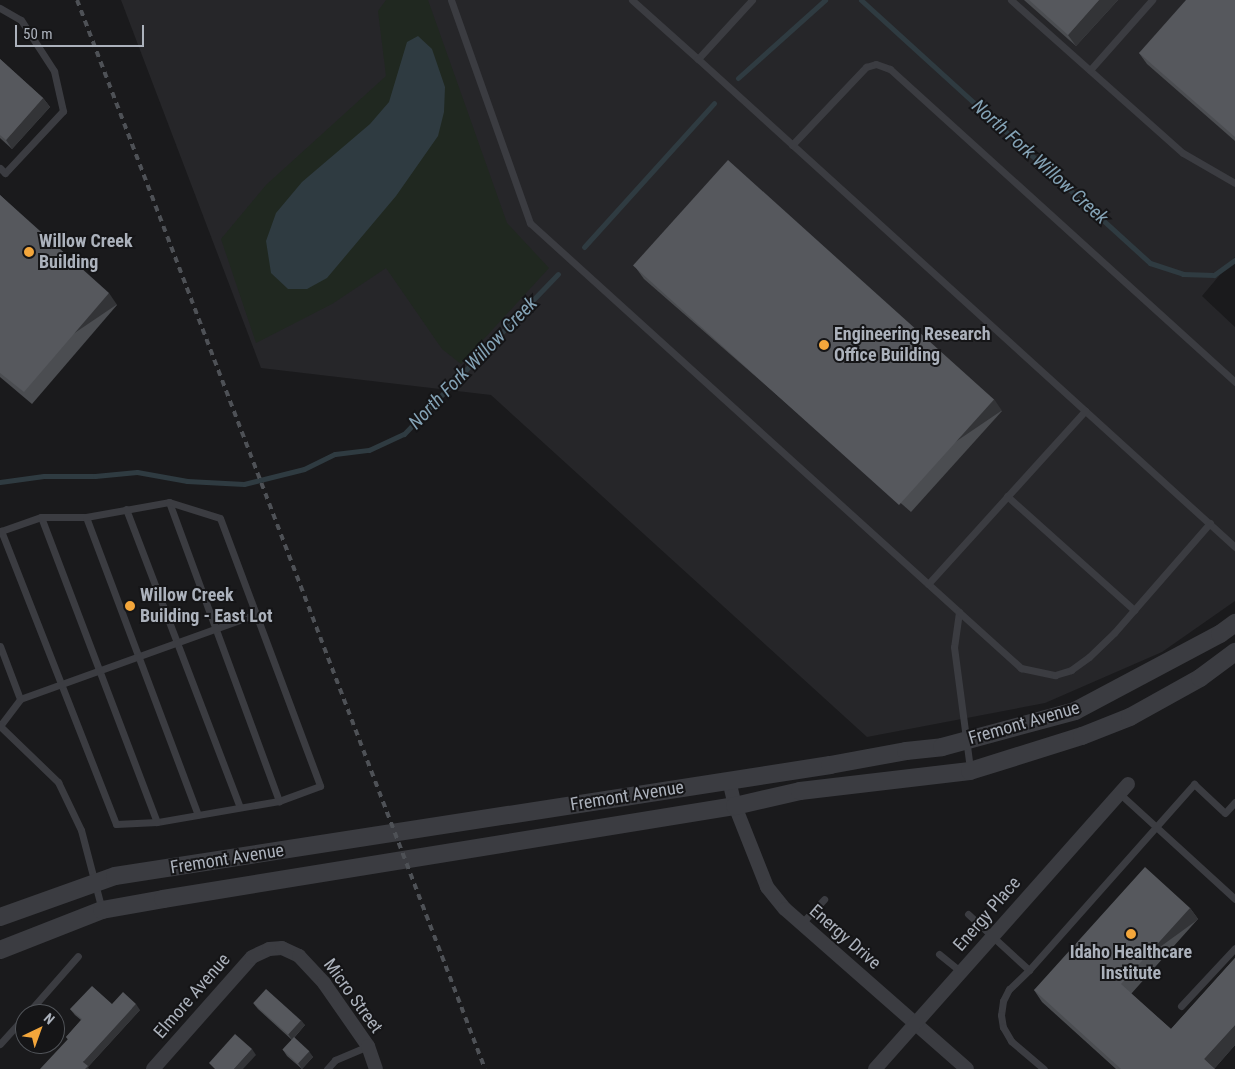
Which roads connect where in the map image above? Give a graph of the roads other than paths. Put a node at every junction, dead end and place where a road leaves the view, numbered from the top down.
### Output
1 (451, 0) edge
2 (632, 0) edge
3 (752, 0) edge
4 (1011, 0) edge
5 (1152, 0) edge
6 (0, 8) edge
7 (698, 59) junction
8 (1090, 70) junction
9 (792, 146) junction
10 (0, 168) edge
11 (1235, 183) edge
12 (1235, 382) edge
13 (1085, 411) junction
14 (1007, 496) junction
15 (168, 502) junction
16 (126, 509) junction
17 (86, 517) junction
18 (41, 518) junction
19 (1210, 523) junction
20 (0, 532) edge
21 (1235, 547) edge
22 (928, 584) junction
23 (1134, 610) junction
24 (959, 612) junction
25 (256, 614) junction
26 (1235, 623) edge
27 (215, 628) junction
28 (176, 642) junction
29 (0, 646) edge
30 (1235, 652) edge
31 (138, 656) junction
32 (99, 670) junction
33 (61, 684) junction
34 (20, 699) junction
35 (0, 726) edge
36 (966, 741) junction
37 (970, 771) junction
38 (730, 780) junction
39 (1124, 789) joint
40 (280, 801) junction
41 (1235, 802) edge
42 (735, 806) junction
43 (240, 807) junction
44 (198, 815) junction
45 (157, 822) junction
46 (1156, 827) junction
47 (94, 883) junction
48 (824, 899) dead end
49 (1235, 899) edge
50 (102, 910) junction
51 (968, 914) dead end
52 (0, 917) edge
53 (802, 924) junction
54 (992, 936) junction
55 (1235, 948) edge
56 (0, 950) edge
57 (262, 952) joint
58 (940, 954) dead end
59 (78, 956) dead end
60 (1029, 970) junction
61 (961, 972) junction
62 (36, 1004) edge
63 (1181, 1006) dead end
64 (915, 1024) junction
65 (15, 1027) edge
66 (0, 1044) edge
67 (368, 1046) junction
68 (154, 1069) edge
69 (327, 1069) edge
70 (376, 1069) edge
71 (875, 1069) edge
72 (967, 1069) edge
73 (1044, 1069) edge

1 - 22 lane
2 - 7 lane
3 - 7 lane
4 - 8 lane
5 - 8 lane
6 - 10 lane
7 - 9 lane
8 - 11 lane
9 - 12 lane
9 - 13 lane
13 - 14 lane
13 - 19 lane
14 - 22 lane
14 - 23 lane
15 - 16 lane
15 - 25 lane
15 - 27 lane
16 - 17 lane
16 - 28 lane
17 - 18 lane
17 - 31 lane
18 - 20 lane
18 - 32 lane
19 - 21 lane
19 - 23 lane
20 - 33 lane
22 - 24 lane
23 - 24 lane
24 - 36 lane
25 - 27 lane
25 - 40 lane
26 - 36 street, Fremont Avenue
27 - 28 lane
27 - 40 lane
28 - 31 lane
28 - 43 lane
29 - 34 lane
30 - 37 street, Fremont Avenue
31 - 32 lane
31 - 44 lane
32 - 33 lane
32 - 45 lane
33 - 34 lane
33 - 45 lane
34 - 35 lane
35 - 47 lane
36 - 37 lane
36 - 38 street, Fremont Avenue
37 - 42 street, Fremont Avenue
38 - 42 street, Energy Drive
38 - 47 street, Fremont Avenue
39 - 46 lane
39 - 54 street, Energy Place
40 - 43 lane
41 - 46 lane
42 - 50 street, Fremont Avenue
42 - 53 street, Energy Drive
43 - 44 lane
44 - 45 lane
46 - 49 lane
46 - 60 lane
47 - 50 lane
47 - 52 street, Fremont Avenue
48 - 53 lane
50 - 56 street, Fremont Avenue
51 - 54 lane
53 - 64 street, Energy Drive
54 - 60 lane
54 - 61 street, Energy Place
55 - 63 lane
57 - 67 street, Micro Street
57 - 68 street, Elmore Avenue
58 - 61 lane
59 - 62 lane
60 - 73 lane
61 - 64 street, Energy Place
64 - 71 street, Energy Place
64 - 72 street, Energy Drive
65 - 66 lane
67 - 69 lane
67 - 70 street, Micro Street

